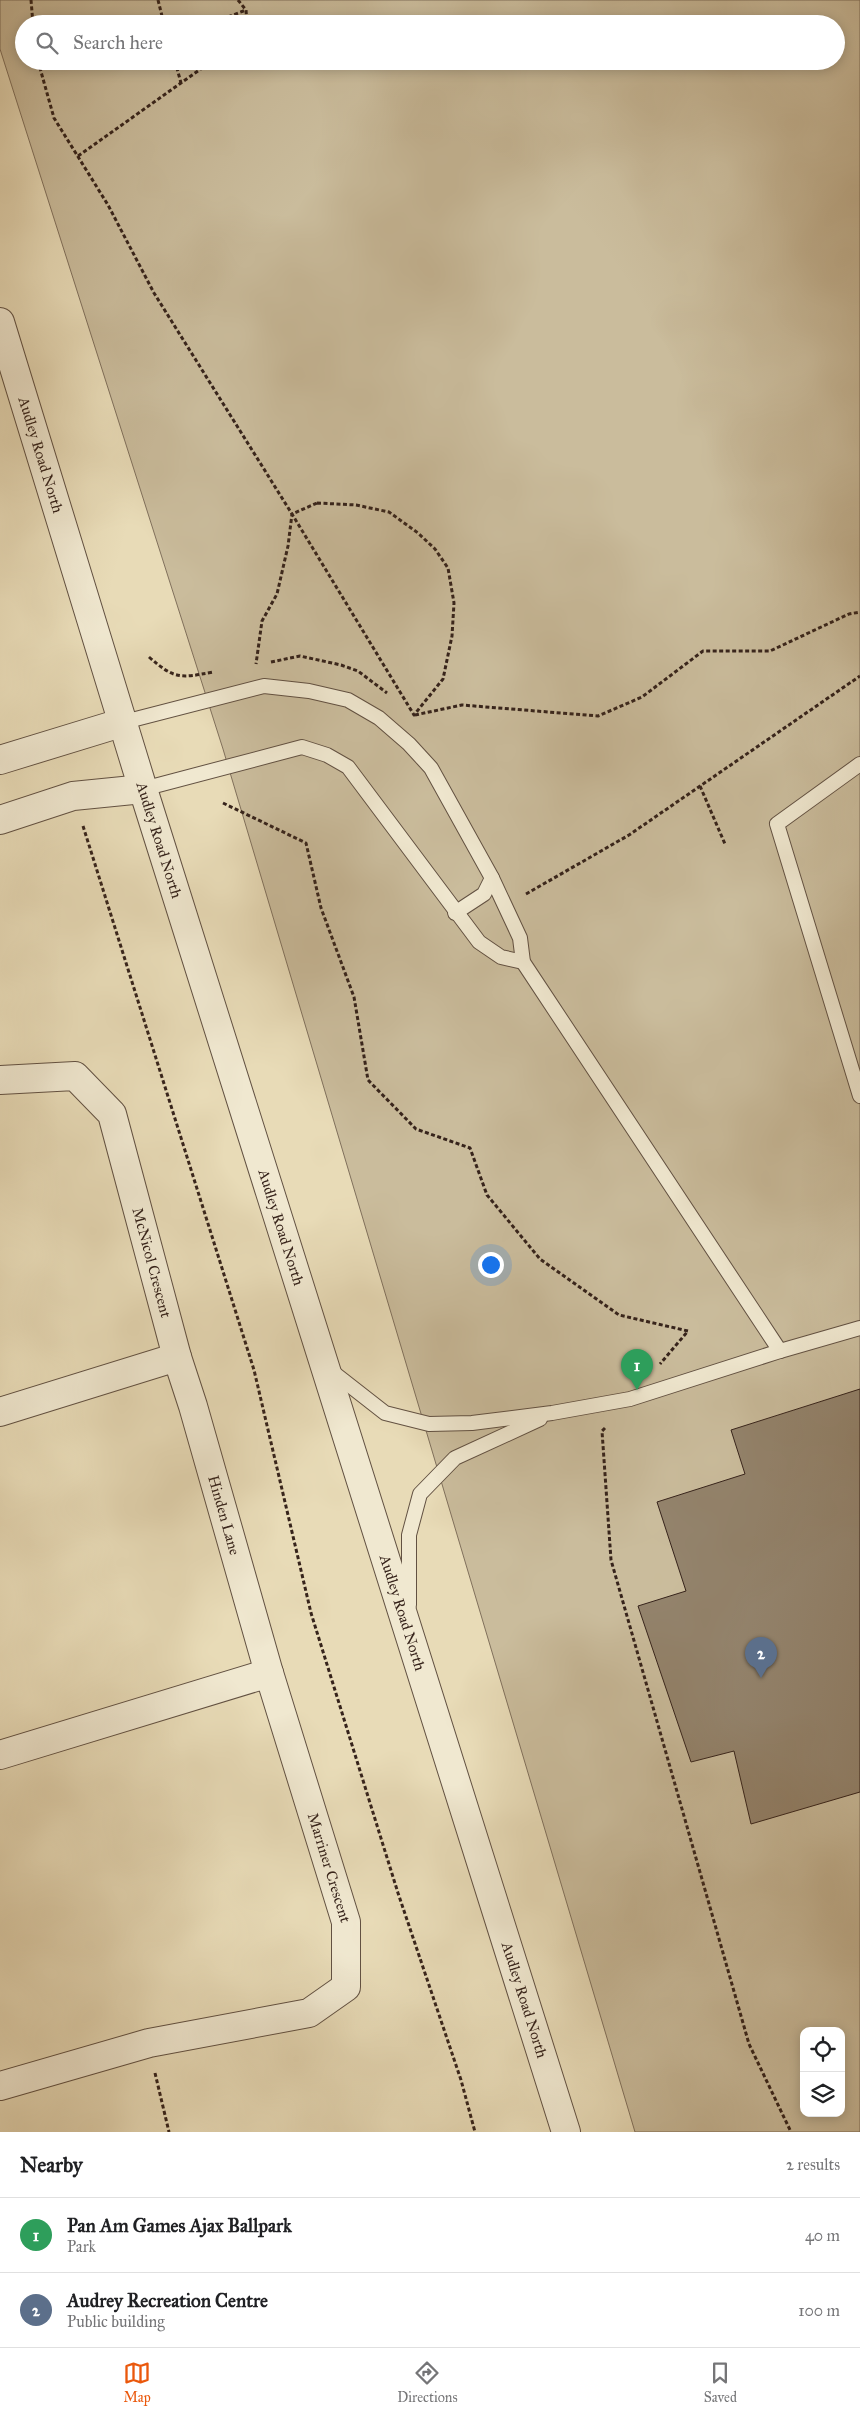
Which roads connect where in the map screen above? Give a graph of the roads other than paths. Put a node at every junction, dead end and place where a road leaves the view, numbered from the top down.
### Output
1 (0, 322) edge
2 (124, 722) junction
3 (0, 760) edge
4 (860, 764) edge
5 (143, 789) junction
6 (0, 820) edge
7 (492, 878) junction
8 (456, 913) junction
9 (523, 962) junction
10 (0, 1080) edge
11 (860, 1096) edge
12 (860, 1328) edge
13 (780, 1351) junction
14 (177, 1357) junction
15 (325, 1366) junction
16 (0, 1412) edge
17 (552, 1413) junction
18 (408, 1632) junction
19 (269, 1673) junction
20 (0, 1755) edge
21 (0, 2086) edge
22 (566, 2132) edge

1 - 2 street, Audley Road North
2 - 3 street
2 - 5 street, Audley Road North
2 - 7 lane
4 - 11 lane
5 - 6 street
5 - 8 lane
5 - 15 street, Audley Road North
7 - 8 lane
7 - 9 lane
8 - 9 lane
9 - 13 lane
10 - 14 street, McNicol Crescent
12 - 13 lane
13 - 17 lane
14 - 16 street
14 - 19 street, Hinden Lane
15 - 17 lane
15 - 18 street, Audley Road North
17 - 18 lane
18 - 22 street, Audley Road North
19 - 20 street
19 - 21 street, Marriner Crescent

